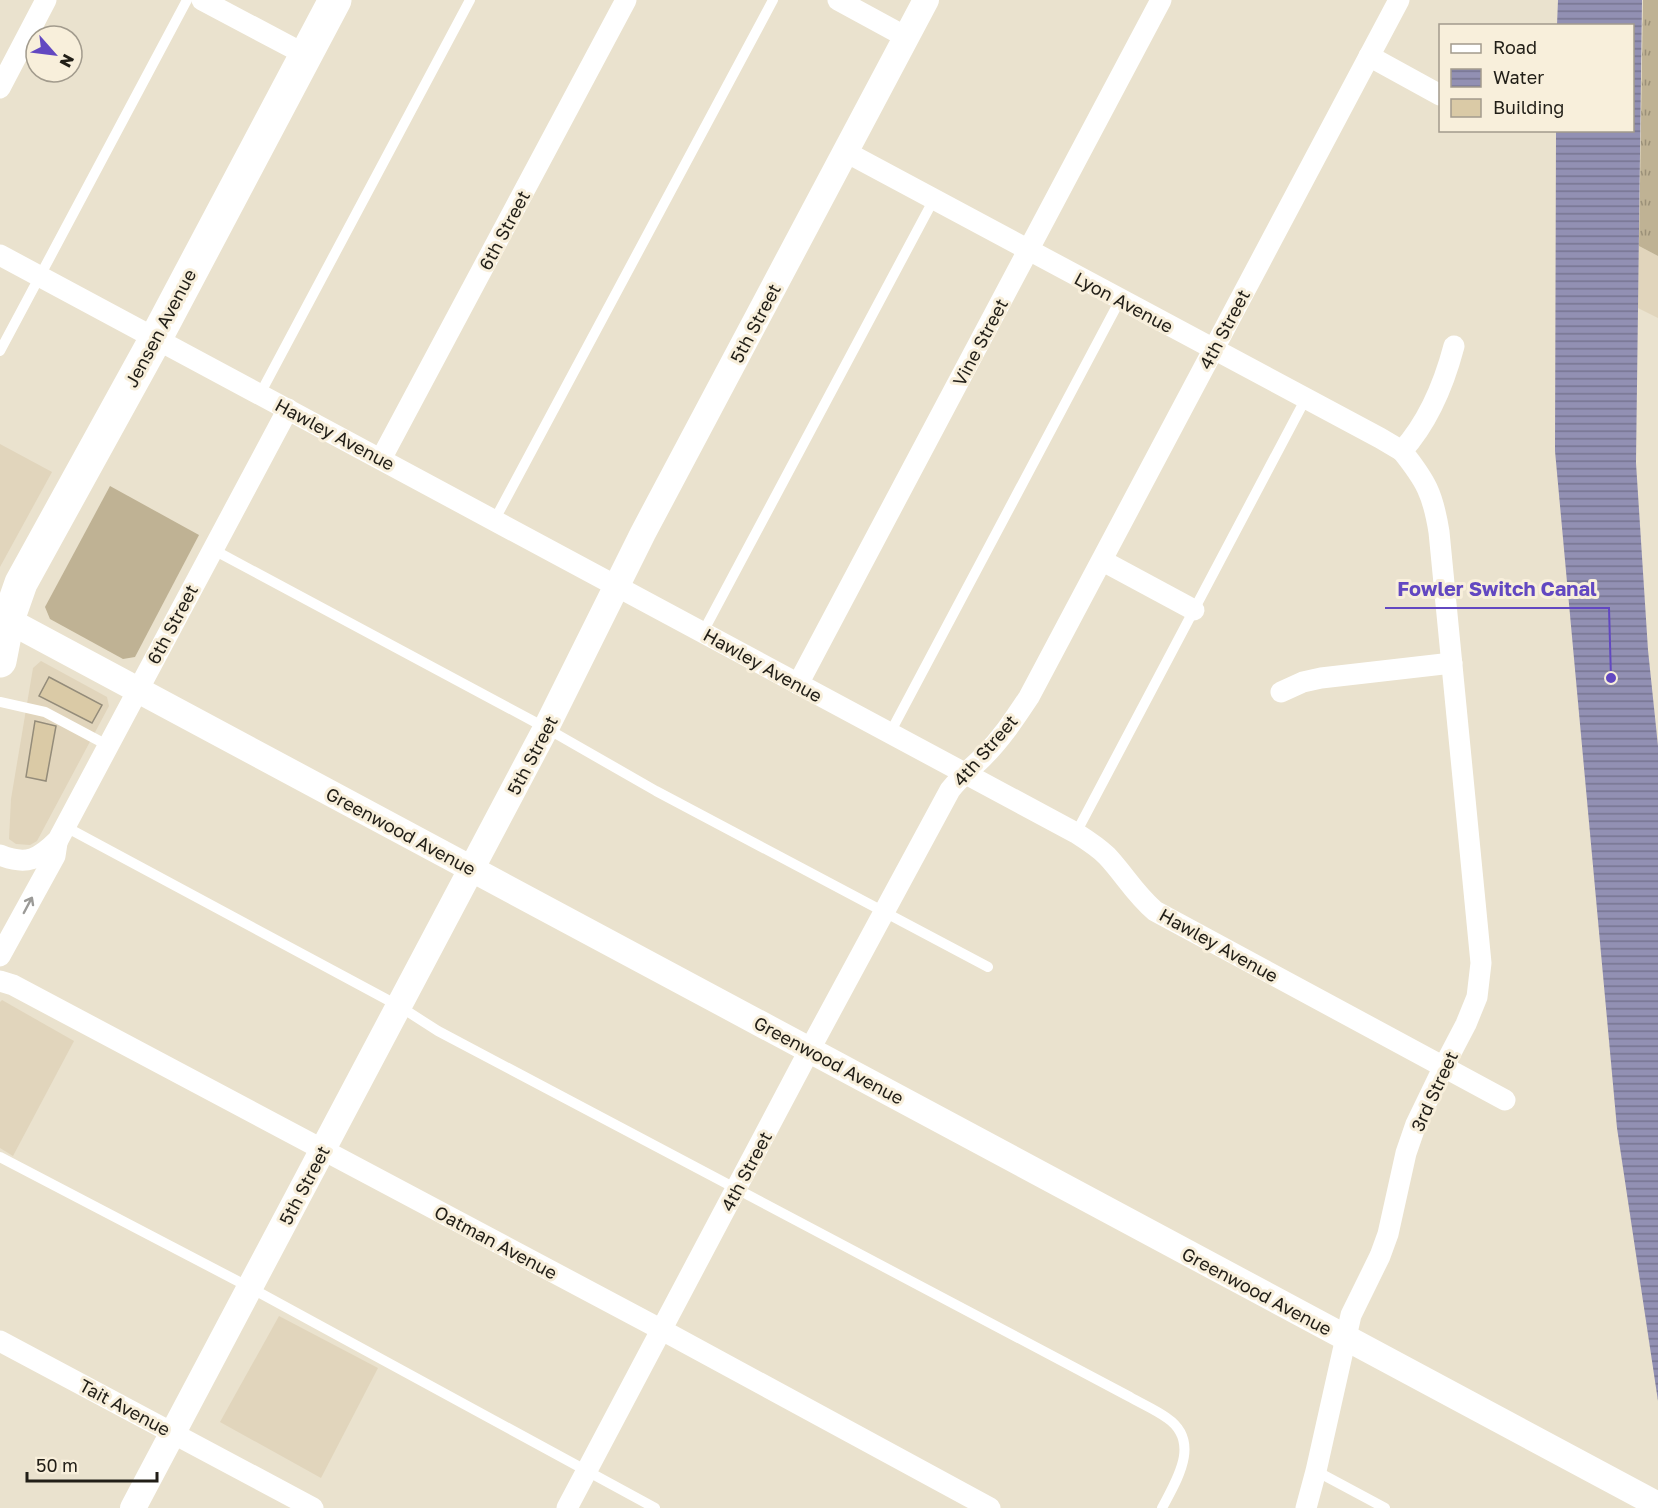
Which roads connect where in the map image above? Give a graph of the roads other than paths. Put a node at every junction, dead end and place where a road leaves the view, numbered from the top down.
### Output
1 (46, 0) edge
2 (187, 0) edge
3 (202, 0) edge
4 (335, 0) edge
5 (470, 0) edge
6 (626, 0) edge
7 (773, 0) edge
8 (838, 0) edge
9 (926, 0) edge
10 (1161, 0) edge
11 (1399, 0) edge
12 (906, 37) junction
13 (306, 55) junction
14 (1369, 56) junction
15 (0, 88) edge
16 (1439, 94) edge
17 (846, 152) junction
18 (934, 200) junction
19 (1029, 250) junction
20 (0, 255) edge
21 (39, 275) junction
22 (1120, 300) junction
23 (156, 338) junction
24 (1455, 346) dead end
25 (1213, 349) junction
26 (0, 351) edge
27 (260, 394) junction
28 (1306, 398) junction
29 (288, 409) junction
30 (1402, 451) junction
31 (381, 459) junction
32 (494, 521) junction
33 (212, 549) junction
34 (1103, 561) junction
35 (616, 587) junction
36 (1194, 610) junction
37 (4, 618) edge
38 (703, 632) junction
39 (0, 661) edge
40 (1452, 663) junction
41 (798, 684) junction
42 (138, 688) junction
43 (1281, 692) dead end
44 (0, 702) edge
45 (546, 728) junction
46 (890, 733) junction
47 (107, 745) junction
48 (963, 773) junction
49 (1076, 832) junction
50 (61, 833) junction
51 (0, 855) edge
52 (472, 870) junction
53 (884, 912) junction
54 (0, 956) edge
55 (988, 967) dead end
56 (0, 981) edge
57 (399, 1006) junction
58 (810, 1049) junction
59 (1444, 1066) junction
60 (1505, 1100) dead end
61 (324, 1149) junction
62 (0, 1157) edge
63 (736, 1188) junction
64 (249, 1287) junction
65 (662, 1330) junction
66 (1345, 1338) junction
67 (0, 1341) edge
68 (172, 1433) junction
69 (587, 1471) junction
70 (1316, 1471) junction
71 (1658, 1505) edge
72 (133, 1508) edge
73 (312, 1508) edge
74 (567, 1508) edge
75 (655, 1508) edge
76 (990, 1508) edge
77 (1162, 1508) edge
78 (1306, 1508) edge
79 (1385, 1508) edge

1 - 15 street
2 - 21 lane
3 - 13 street
4 - 13 main road, Jensen Avenue
5 - 27 lane
6 - 31 street, 6th Street
7 - 32 lane
8 - 12 street
9 - 12 street, 5th Street
10 - 19 street, Vine Street
11 - 14 street, 4th Street
12 - 17 street, 5th Street
13 - 23 main road, Jensen Avenue
14 - 16 street
14 - 25 street, 4th Street
17 - 18 street, Lyon Avenue
17 - 35 street, 5th Street
18 - 19 street, Lyon Avenue
18 - 38 lane
19 - 22 street, Lyon Avenue
19 - 41 street, Vine Street
20 - 21 street, Hawley Avenue
21 - 23 street, Hawley Avenue
21 - 26 lane
22 - 25 street, Lyon Avenue
22 - 46 lane
23 - 27 street, Hawley Avenue
23 - 37 main road, Jensen Avenue
24 - 30 street
25 - 28 street, Lyon Avenue
25 - 34 street, 4th Street
27 - 29 street, Hawley Avenue
28 - 30 street, Lyon Avenue
28 - 36 lane
29 - 31 street, Hawley Avenue
29 - 33 street, 6th Street
30 - 40 street, 3rd Street
31 - 32 street, Hawley Avenue
32 - 35 street, Hawley Avenue
33 - 42 street, 6th Street
33 - 45 lane
34 - 36 street
34 - 48 street, 4th Street
35 - 38 street, Hawley Avenue
35 - 45 street, 5th Street
36 - 49 lane
37 - 39 main road, Jensen Avenue
37 - 42 street, Greenwood Avenue
38 - 41 street, Hawley Avenue
40 - 43 street
40 - 59 street, 3rd Street
41 - 46 street, Hawley Avenue
42 - 47 street, 6th Street
42 - 52 street, Greenwood Avenue
44 - 47 lane
45 - 52 street, 5th Street
45 - 53 lane
46 - 48 street, Hawley Avenue
47 - 50 street, 6th Street
48 - 49 street, Hawley Avenue
48 - 53 street, 4th Street
49 - 59 street, Hawley Avenue
50 - 51 street, 6th Street
54 -> 50 street, 6th Street
50 - 57 lane
52 - 57 street, 5th Street
52 - 58 street, Greenwood Avenue
53 - 55 lane
53 - 58 street, 4th Street
56 - 61 street, Oatman Avenue
57 - 61 street, 5th Street
57 - 63 lane
58 - 63 street, 4th Street
58 - 66 street, Greenwood Avenue
59 - 60 street, Hawley Avenue
59 - 66 street, 3rd Street
61 - 64 street, 5th Street
61 - 65 street, Oatman Avenue
62 - 64 lane
63 - 65 street, 4th Street
63 - 77 lane
64 - 68 street, 5th Street
64 - 69 lane
65 - 69 street, 4th Street
65 - 76 street, Oatman Avenue
66 - 70 street, 3rd Street
66 - 71 street, Greenwood Avenue
67 - 68 street, Tait Avenue
68 - 72 street, 5th Street
68 - 73 street, Tait Avenue
69 - 74 street, 4th Street
69 - 75 lane
70 - 78 street, 3rd Street
70 - 79 lane

